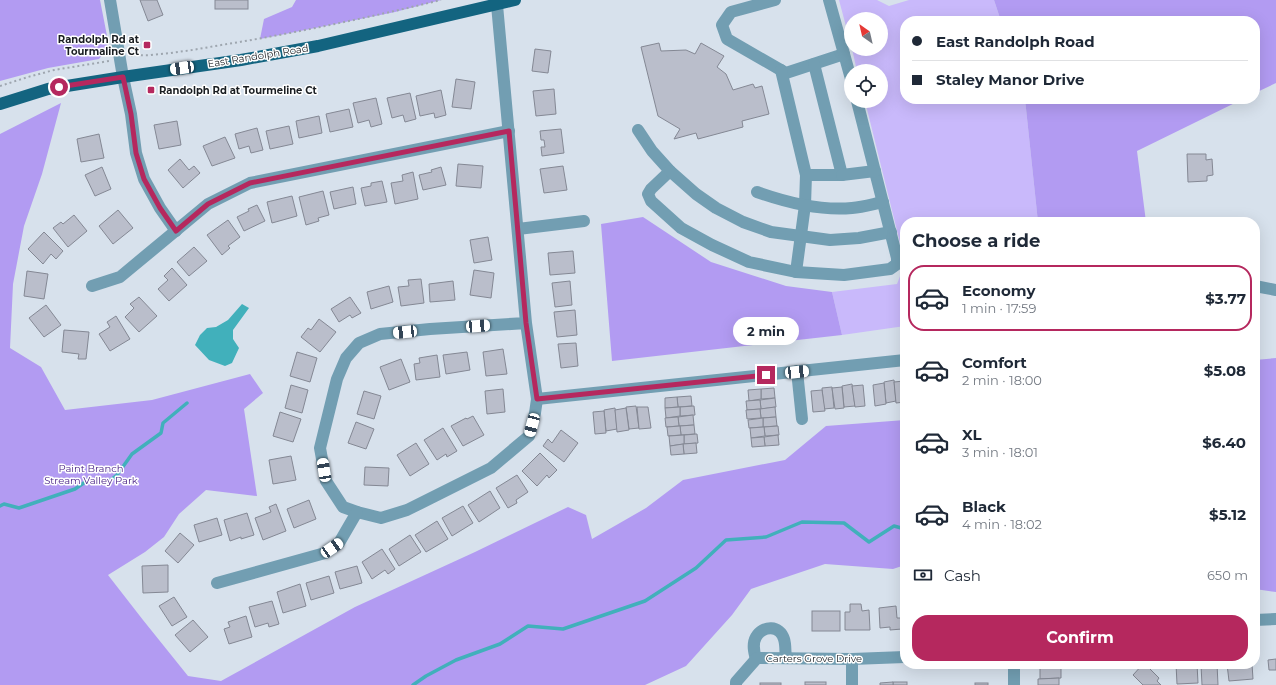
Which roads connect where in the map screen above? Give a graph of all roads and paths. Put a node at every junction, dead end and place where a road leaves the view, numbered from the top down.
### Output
1 (110, 0) edge
2 (442, 0) edge
3 (516, 0) edge
4 (775, 0) edge
5 (829, 0) edge
6 (497, 5) junction
7 (844, 54) joint
8 (120, 59) junction
9 (814, 64) junction
10 (781, 70) junction
11 (123, 77) junction
12 (0, 86) edge
13 (0, 104) edge
14 (859, 108) edge
15 (638, 130) dead end
16 (509, 131) junction
17 (670, 171) junction
18 (875, 171) junction
19 (806, 175) junction
20 (842, 175) junction
21 (758, 192) dead end
22 (883, 202) junction
23 (805, 206) junction
24 (584, 221) dead end
25 (518, 229) junction
26 (176, 231) junction
27 (891, 232) junction
28 (801, 237) junction
29 (796, 272) junction
30 (92, 286) dead end
31 (1260, 287) edge
32 (1276, 290) edge
33 (526, 323) junction
34 (900, 361) edge
35 (797, 372) junction
36 (537, 399) junction
37 (802, 419) dead end
38 (357, 512) junction
39 (217, 583) dead end
40 (1276, 619) edge
41 (1260, 620) edge
42 (900, 657) edge
43 (786, 658) junction
44 (756, 659) junction
45 (852, 659) junction
46 (1014, 669) edge
47 (736, 685) edge
48 (852, 685) edge
49 (1014, 685) edge

1 - 8 street
2 - 8 path
3 - 6 main road, East Randolph Road
4 - 10 street
5 - 7 street
6 - 11 main road, East Randolph Road
6 - 16 street
7 - 9 street
8 - 11 street
8 - 12 path
9 - 10 street
9 - 20 street
10 - 19 street
11 - 13 main road, East Randolph Road
11 - 26 street
14 - 18 street
15 - 17 street
16 - 25 street
16 - 26 street
17 - 28 street
17 - 29 street
18 - 20 street
18 - 22 street
19 - 20 street
19 - 23 street
21 - 23 street
22 - 23 street
22 - 27 street
23 - 28 street
24 - 25 street
25 - 33 street
26 - 30 street
27 - 28 street
27 - 29 street
28 - 29 street
31 - 32 street
33 - 36 street
33 - 38 street
34 - 35 street
35 - 36 street
35 - 37 street
36 - 38 street
38 - 39 street
40 - 41 street
42 - 45 street, Carters Grove Drive
43 - 44 street, Carters Grove Drive
43 - 44 street
43 - 45 street, Carters Grove Drive
44 - 47 street, Carters Grove Drive
45 - 48 street
46 - 49 street

